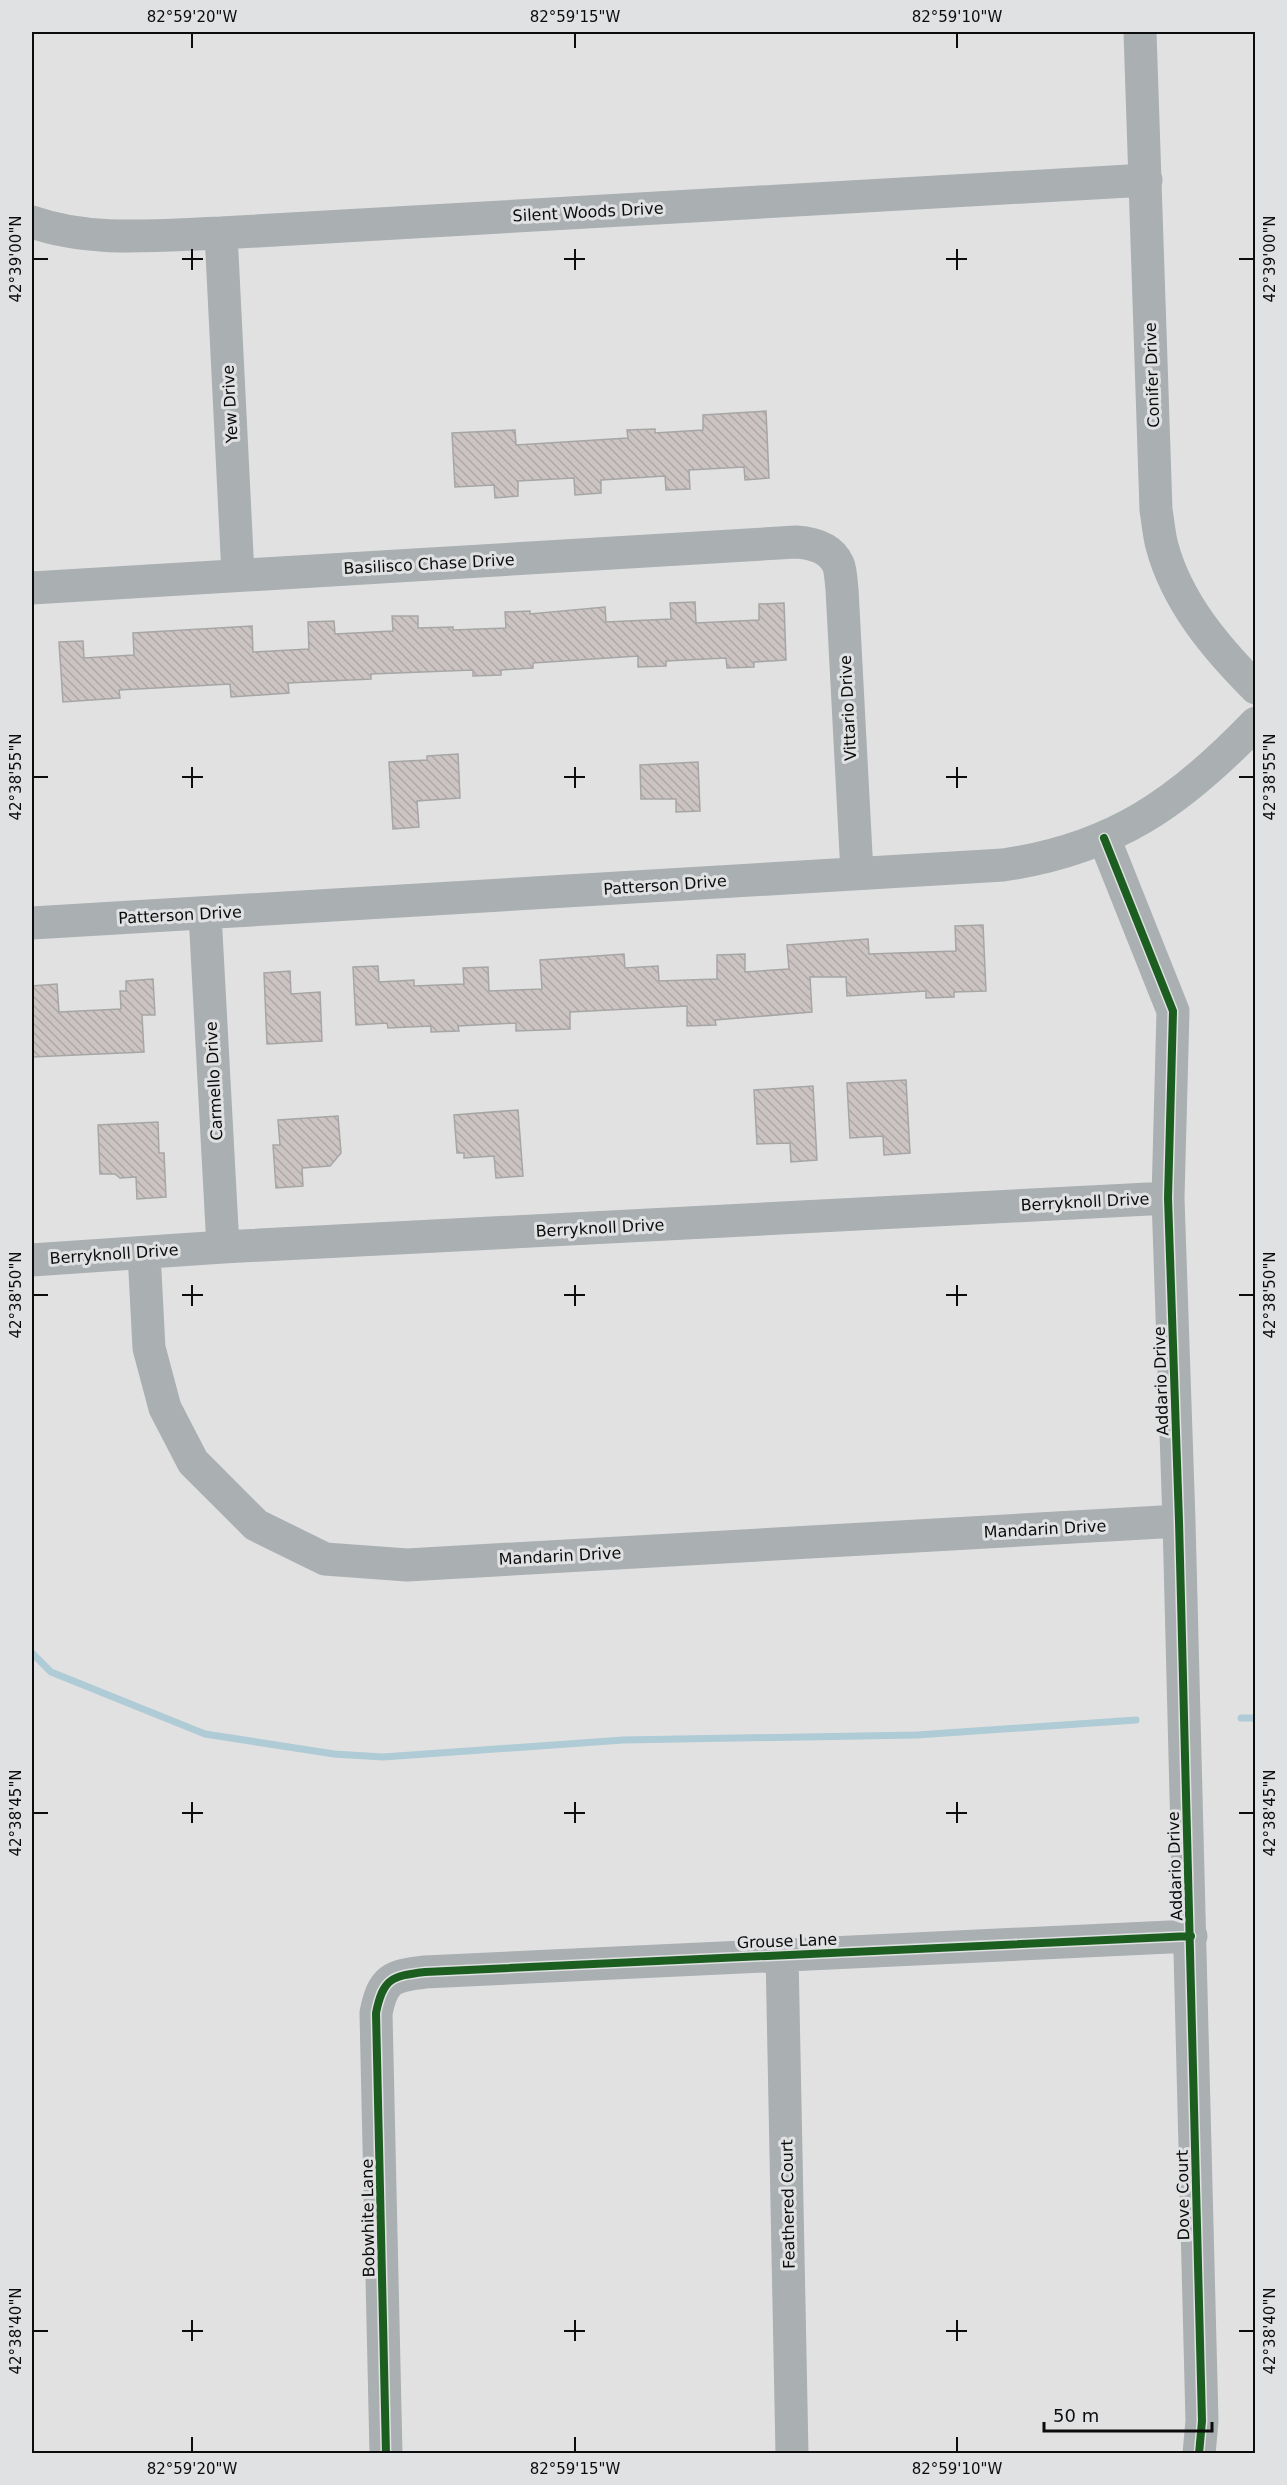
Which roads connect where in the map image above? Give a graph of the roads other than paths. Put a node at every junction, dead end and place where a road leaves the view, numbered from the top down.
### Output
1 (1140, 32) edge
2 (1146, 180) junction
3 (32, 222) edge
4 (221, 233) junction
5 (825, 549) joint
6 (238, 575) junction
7 (32, 588) edge
8 (1256, 688) edge
9 (1256, 723) edge
10 (1104, 838) junction
11 (857, 873) junction
12 (205, 914) junction
13 (32, 923) edge
14 (1168, 1198) junction
15 (222, 1247) junction
16 (144, 1253) junction
17 (32, 1260) edge
18 (1179, 1521) junction
19 (1191, 1936) junction
20 (782, 1954) junction
21 (386, 1983) joint
22 (386, 2454) edge
23 (792, 2454) edge
24 (1198, 2454) edge

1 - 2 street, Conifer Drive
2 - 4 street, Silent Woods Drive
2 - 8 street, Conifer Drive
3 - 4 street, Silent Woods Drive
4 - 6 street, Yew Drive
5 - 6 street, Basilisco Chase Drive
5 - 11 street, Vittario Drive
6 - 7 street, Basilisco Chase Drive
9 - 10 street, Patterson Drive
10 - 11 street, Patterson Drive
10 - 14 street, Addario Drive
11 - 12 street, Patterson Drive
12 - 13 street, Patterson Drive
12 - 15 street, Carmello Drive
14 - 15 street, Berryknoll Drive
14 - 18 street, Addario Drive
15 - 16 street, Berryknoll Drive
16 - 17 street, Berryknoll Drive
16 - 18 street, Mandarin Drive
18 - 19 street, Addario Drive
19 - 20 street, Grouse Lane
19 - 24 street, Dove Court
20 - 21 street, Grouse Lane
20 - 23 street, Feathered Court
21 - 22 street, Bobwhite Lane

